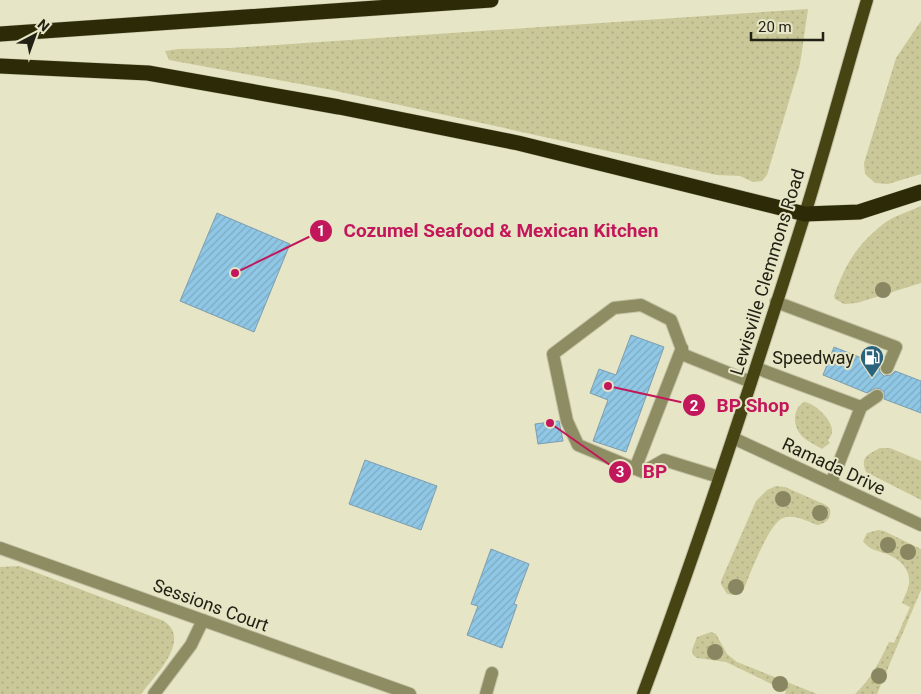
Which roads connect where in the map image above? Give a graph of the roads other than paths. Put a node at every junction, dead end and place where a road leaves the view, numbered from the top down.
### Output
1 (491, 0) edge
2 (867, 0) edge
3 (0, 34) edge
4 (0, 66) edge
5 (921, 192) edge
6 (805, 214) junction
7 (776, 302) junction
8 (682, 348) junction
9 (756, 368) junction
10 (887, 368) dead end
11 (751, 382) junction
12 (877, 396) dead end
13 (861, 406) junction
14 (733, 438) junction
15 (635, 469) junction
16 (719, 477) junction
17 (831, 483) junction
18 (921, 526) edge
19 (0, 548) edge
20 (203, 620) junction
21 (492, 673) dead end
22 (154, 694) edge
23 (410, 694) edge
24 (486, 694) edge
25 (643, 694) edge

1 - 3 highway
2 - 6 main road, Lewisville Clemmons Road
4 - 6 highway
5 - 6 highway
6 - 7 main road, Lewisville Clemmons Road
7 - 9 main road, Lewisville Clemmons Road
7 - 10 street
8 - 11 street
8 - 15 street
8 - 15 street
9 - 11 main road, Lewisville Clemmons Road
9 - 13 street
11 - 14 main road, Lewisville Clemmons Road
12 - 13 street
13 - 17 street
14 - 16 main road, Lewisville Clemmons Road
14 - 17 street, Ramada Drive
15 - 16 street
16 - 25 main road, Lewisville Clemmons Road
17 - 18 street, Ramada Drive
19 - 20 street, Sessions Court
20 - 22 street
20 - 23 street, Sessions Court
21 - 24 street

